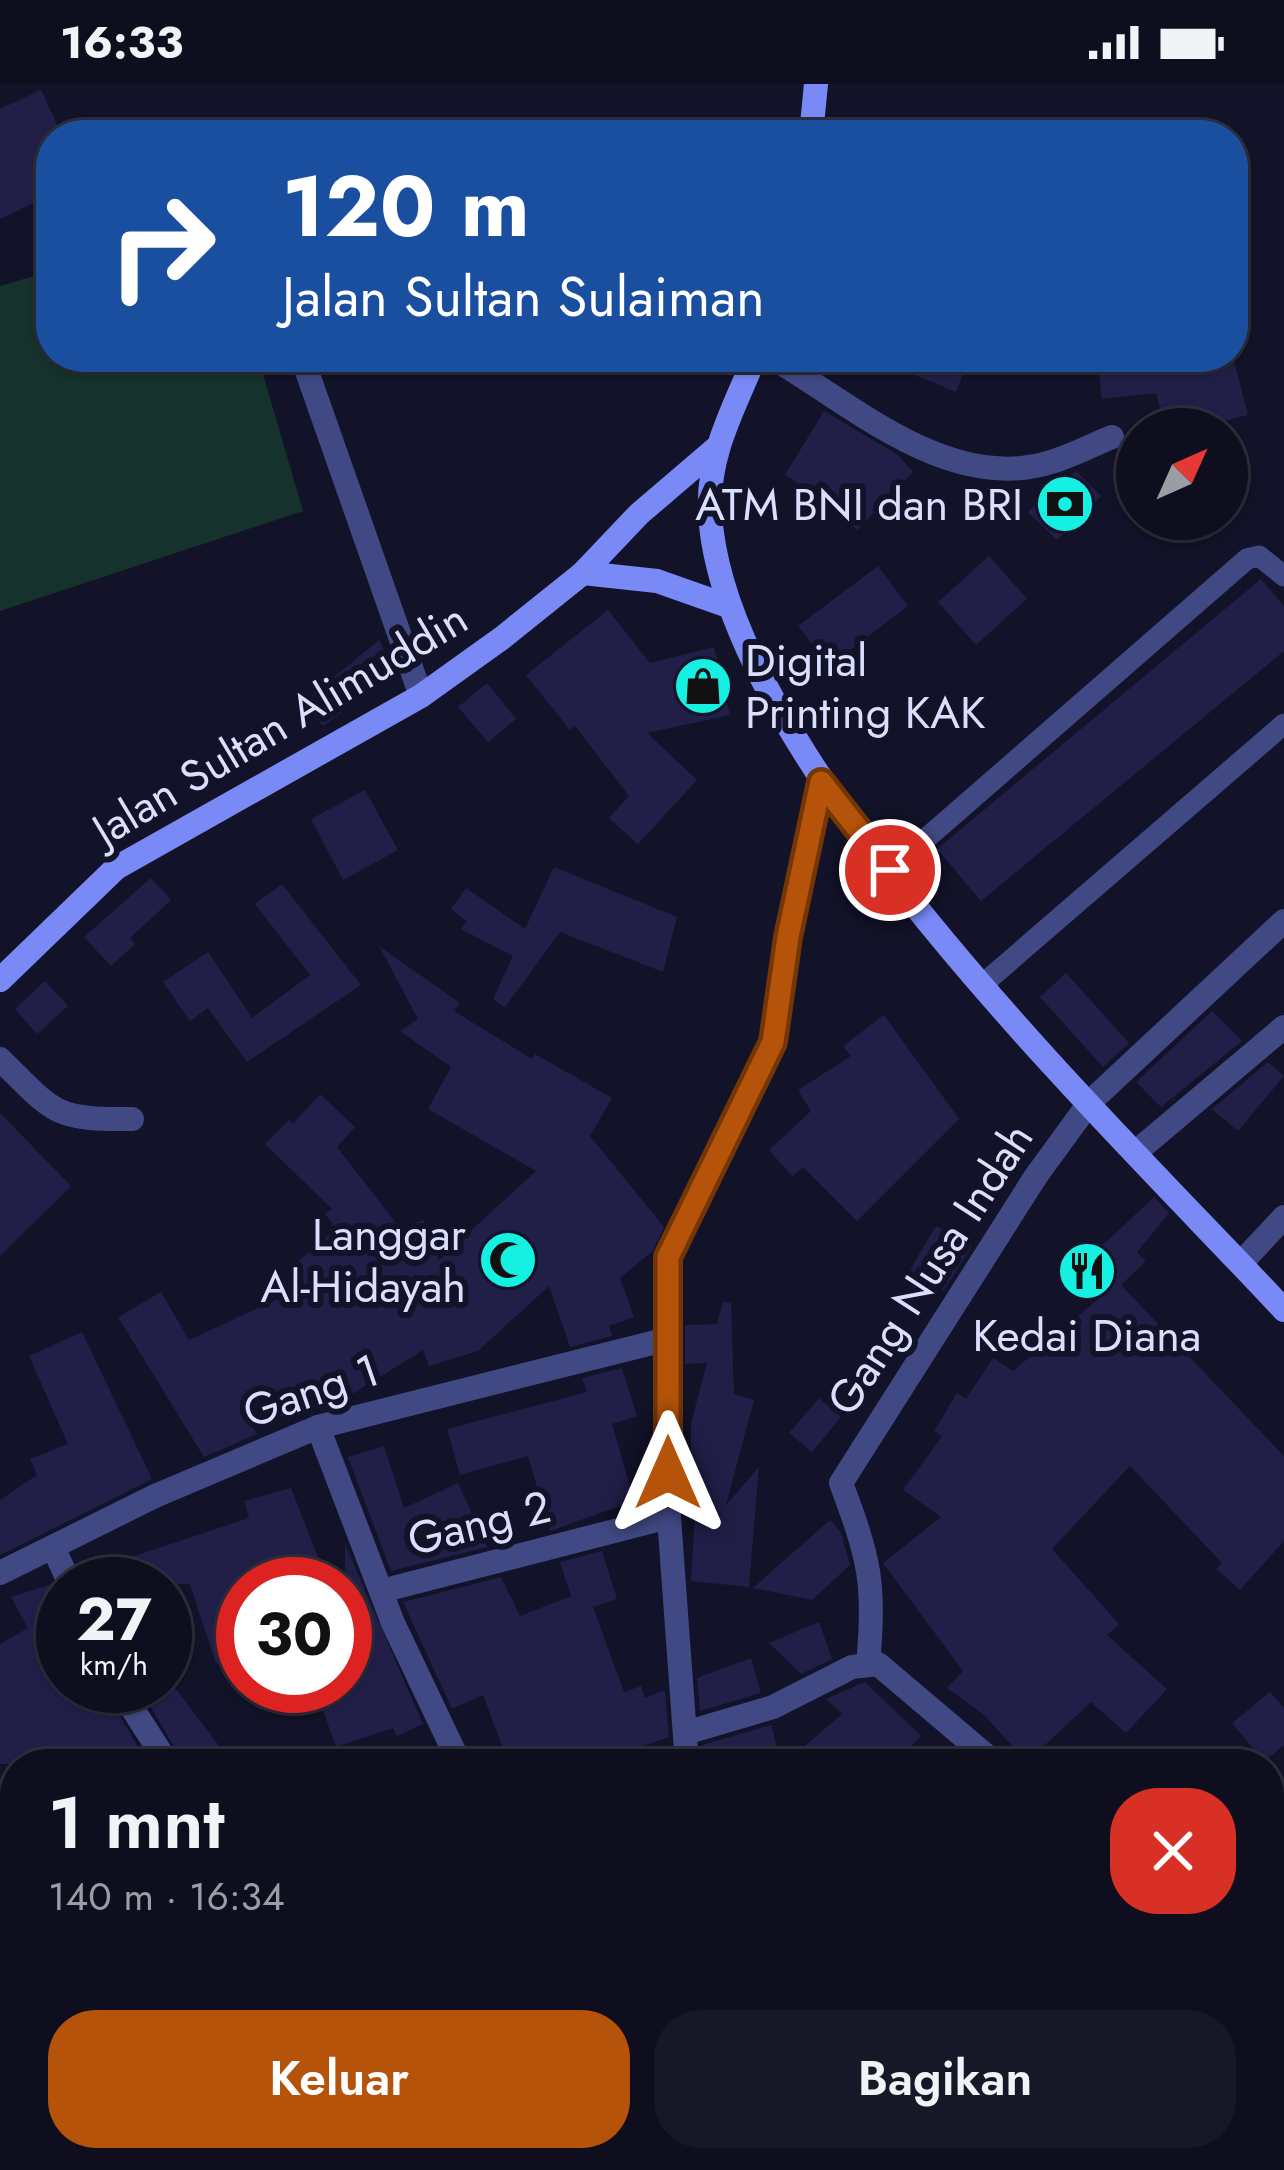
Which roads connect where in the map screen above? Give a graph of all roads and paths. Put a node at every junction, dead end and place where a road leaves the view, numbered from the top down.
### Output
1 (816, 84) edge
2 (812, 120) edge
3 (307, 372) edge
4 (748, 372) edge
5 (796, 372) edge
6 (1112, 437) dead end
7 (715, 449) junction
8 (583, 573) junction
9 (1284, 576) edge
10 (728, 606) junction
11 (421, 696) junction
12 (1284, 724) edge
13 (821, 782) junction
14 (890, 870) junction
15 (1284, 921) edge
16 (0, 980) edge
17 (982, 984) junction
18 (1284, 1028) edge
19 (0, 1059) edge
20 (1090, 1102) junction
21 (132, 1118) dead end
22 (1136, 1152) junction
23 (1284, 1217) edge
24 (1240, 1263) junction
25 (1284, 1310) edge
26 (668, 1339) junction
27 (318, 1427) junction
28 (669, 1517) junction
29 (53, 1547) junction
30 (58, 1557) edge
31 (0, 1573) edge
32 (381, 1592) junction
33 (868, 1664) junction
34 (135, 1713) edge
35 (685, 1733) junction
36 (158, 1749) edge
37 (453, 1749) edge
38 (686, 1749) edge
39 (979, 1749) edge

1 - 2 main road
3 - 11 street
4 - 7 main road
5 - 6 street
7 - 8 main road, Jalan Sultan Alimuddin
7 - 10 main road
8 - 10 main road
8 - 11 main road, Jalan Sultan Alimuddin
9 - 14 lane
10 - 13 main road
11 - 16 main road, Jalan Sultan Alimuddin
12 - 17 lane
13 - 14 main road
13 - 26 street
14 - 17 main road
15 - 20 street, Gang Nusa Indah
17 - 20 main road
18 - 22 street
19 - 21 street
20 - 22 main road
20 - 33 street, Gang Nusa Indah
22 - 24 main road
23 - 24 street
24 - 25 main road
26 - 27 street, Gang 1
26 - 28 street
27 - 29 street, Gang 1
27 - 32 street
28 - 32 street, Gang 2
28 - 35 street
29 - 30 street
29 - 31 street, Gang 1
32 - 37 street
33 - 35 street
33 - 39 street
34 - 36 street
35 - 38 street

